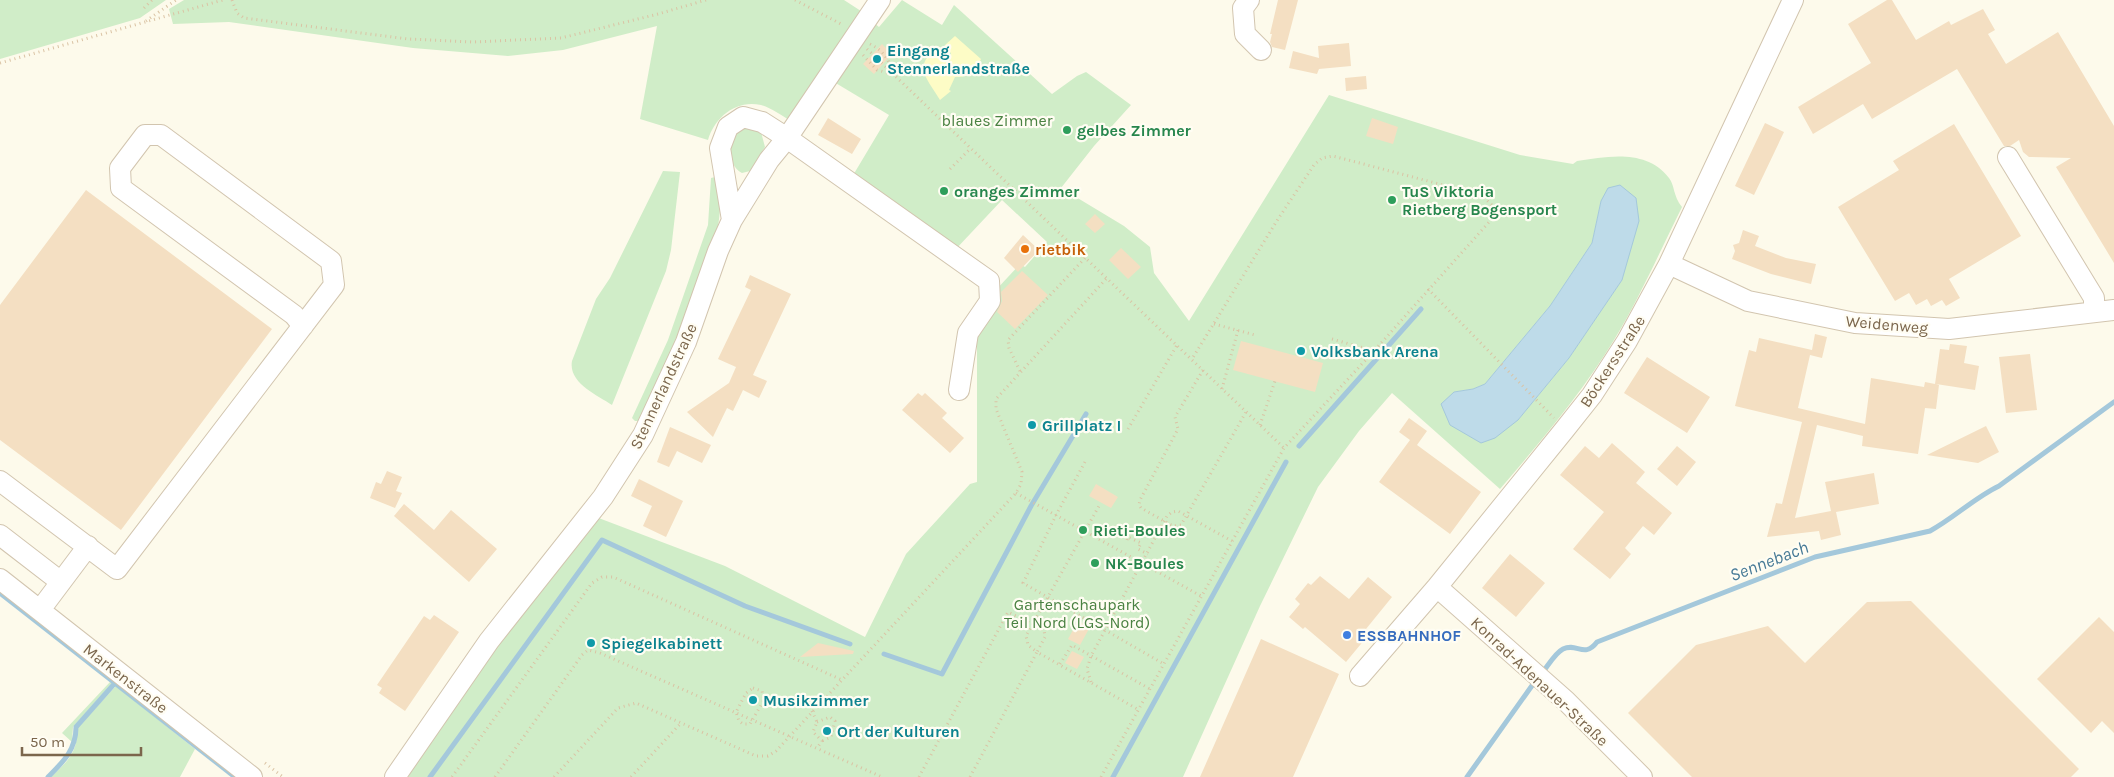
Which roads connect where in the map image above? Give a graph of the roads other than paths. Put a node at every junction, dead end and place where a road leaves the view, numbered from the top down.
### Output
1 (880, 0) edge
2 (1249, 0) edge
3 (1793, 0) edge
4 (1261, 50) dead end
5 (787, 138) junction
6 (2008, 157) dead end
7 (732, 220) junction
8 (1669, 264) junction
9 (2114, 310) edge
10 (2094, 312) junction
11 (303, 326) junction
12 (960, 390) dead end
13 (0, 480) edge
14 (0, 535) edge
15 (88, 546) junction
16 (0, 579) edge
17 (60, 582) junction
18 (1437, 587) junction
19 (40, 610) junction
20 (1360, 676) dead end
21 (252, 777) edge
22 (396, 777) edge
23 (1642, 777) edge

1 - 5 street, Stennerlandstraße
2 - 4 street
3 - 8 street, Böckersstraße
5 - 7 street, Stennerlandstraße
5 - 7 street
5 - 12 street
6 - 10 street
7 - 22 street, Stennerlandstraße
8 - 10 street, Weidenweg
8 - 18 street, Böckersstraße
9 - 10 street, Weidenweg
11 - 11 street
11 - 15 street
13 - 15 street
14 - 17 street
15 - 17 street
16 - 19 street, Markenstraße
17 - 19 street
18 - 20 street, Böckersstraße
18 - 23 street, Konrad-Adenauer-Straße
19 - 21 street, Markenstraße

